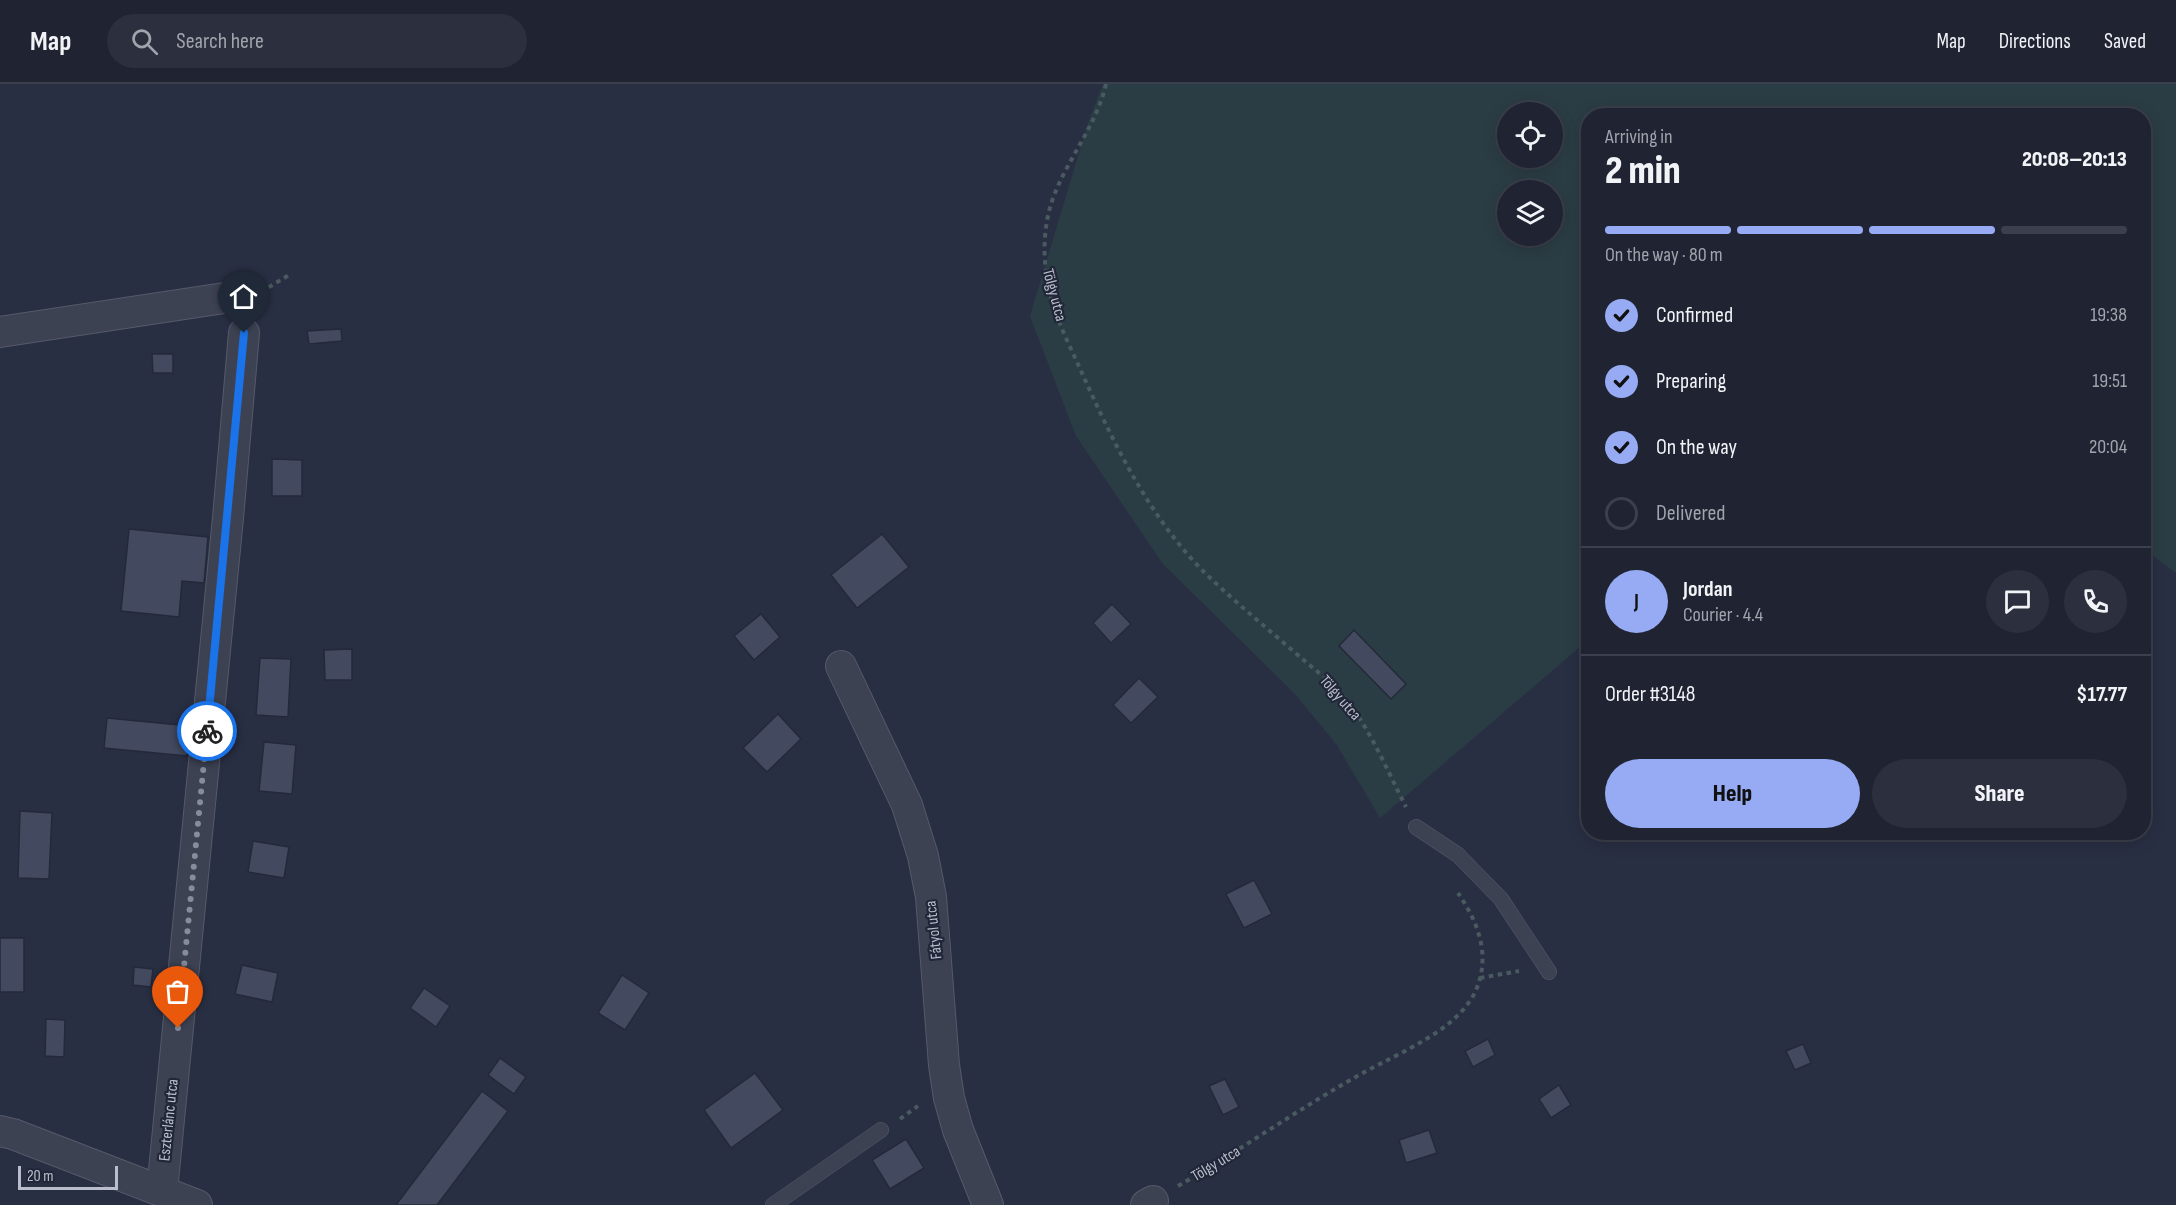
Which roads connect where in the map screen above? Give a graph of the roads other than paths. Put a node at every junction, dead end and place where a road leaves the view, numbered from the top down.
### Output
1 (231, 297) dead end
2 (0, 332) edge
3 (244, 333) dead end
4 (841, 666) dead end
5 (1416, 827) road end
6 (1549, 972) dead end
7 (881, 1130) road end
8 (0, 1131) edge
9 (162, 1191) junction
10 (197, 1205) edge
11 (773, 1205) edge
12 (988, 1205) edge

1 - 2 street
3 - 9 street, Eszterlánc utca
4 - 12 street, Fátyol utca
5 - 6 lane
7 - 11 lane
8 - 9 street
9 - 10 street

